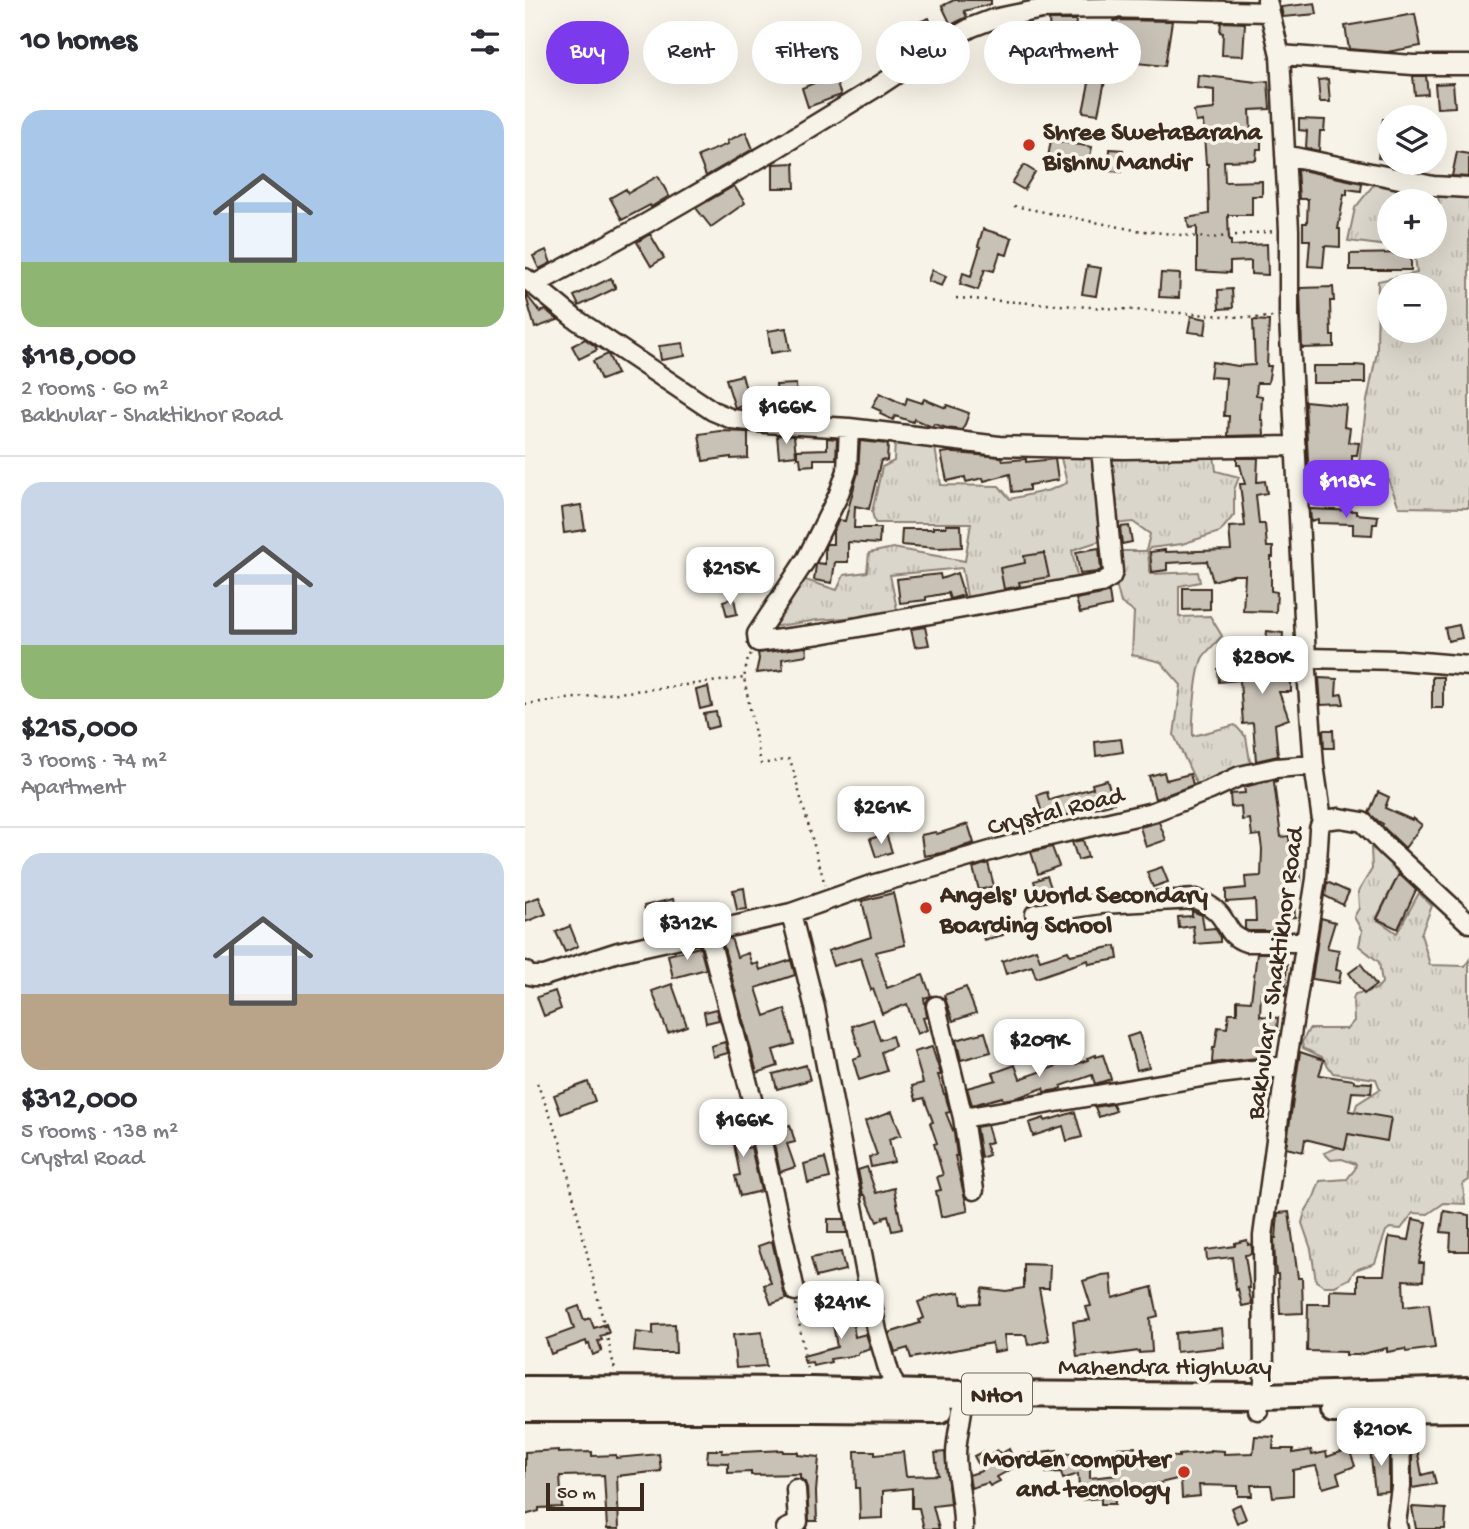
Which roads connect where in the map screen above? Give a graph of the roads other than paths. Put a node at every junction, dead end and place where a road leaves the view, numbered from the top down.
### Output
1 (1268, 6) edge
2 (1280, 55) junction
3 (1469, 65) edge
4 (1285, 155) junction
5 (1469, 188) edge
6 (530, 282) edge
7 (849, 428) junction
8 (1296, 446) junction
9 (1101, 449) junction
10 (1306, 659) junction
11 (1469, 666) edge
12 (1314, 765) junction
13 (1322, 820) junction
14 (791, 913) junction
15 (1035, 914) dead end
16 (1469, 923) edge
17 (708, 932) junction
18 (1305, 943) junction
19 (525, 973) edge
20 (936, 1006) dead end
21 (1286, 1066) junction
22 (963, 1118) junction
23 (974, 1190) dead end
24 (795, 1291) road end
25 (525, 1389) edge
26 (1469, 1390) edge
27 (898, 1393) junction
28 (1260, 1403) junction
29 (525, 1409) edge
30 (1469, 1409) edge
31 (962, 1410) junction
32 (1400, 1410) junction
33 (796, 1489) dead end
34 (1394, 1527) edge
35 (786, 1529) edge
36 (963, 1529) edge

1 - 2 street, Bakhular - Shaktikhor Road
1 - 6 street
2 - 3 street
2 - 4 street, Bakhular - Shaktikhor Road
4 - 5 street
4 - 8 street, Bakhular - Shaktikhor Road
6 - 7 street
7 - 9 street
7 - 9 street
8 - 9 street
8 - 10 street, Bakhular - Shaktikhor Road
10 - 11 street
10 - 12 street, Bakhular - Shaktikhor Road
12 - 13 street, Bakhular - Shaktikhor Road
12 - 14 street, Crystal Road
13 - 16 street
13 - 18 street, Bakhular - Shaktikhor Road
14 - 17 street, Crystal Road
14 - 27 street
15 - 18 street
17 - 19 street, Crystal Road
17 - 24 street
18 - 21 street, Bakhular - Shaktikhor Road
20 - 22 street
21 - 22 street
21 - 28 street, Bakhular - Shaktikhor Road
22 - 23 street
25 - 27 highway, Mahendra Highway / NH01
26 - 28 highway, Mahendra Highway / NH01
27 - 28 highway, Mahendra Highway / NH01
28 - 31 highway, Mahendra Highway / NH01
28 - 32 highway, Mahendra Highway / NH01
29 - 31 highway, Mahendra Highway / NH01
30 - 32 highway, Mahendra Highway / NH01
31 - 36 street
32 - 34 street
33 - 35 street

